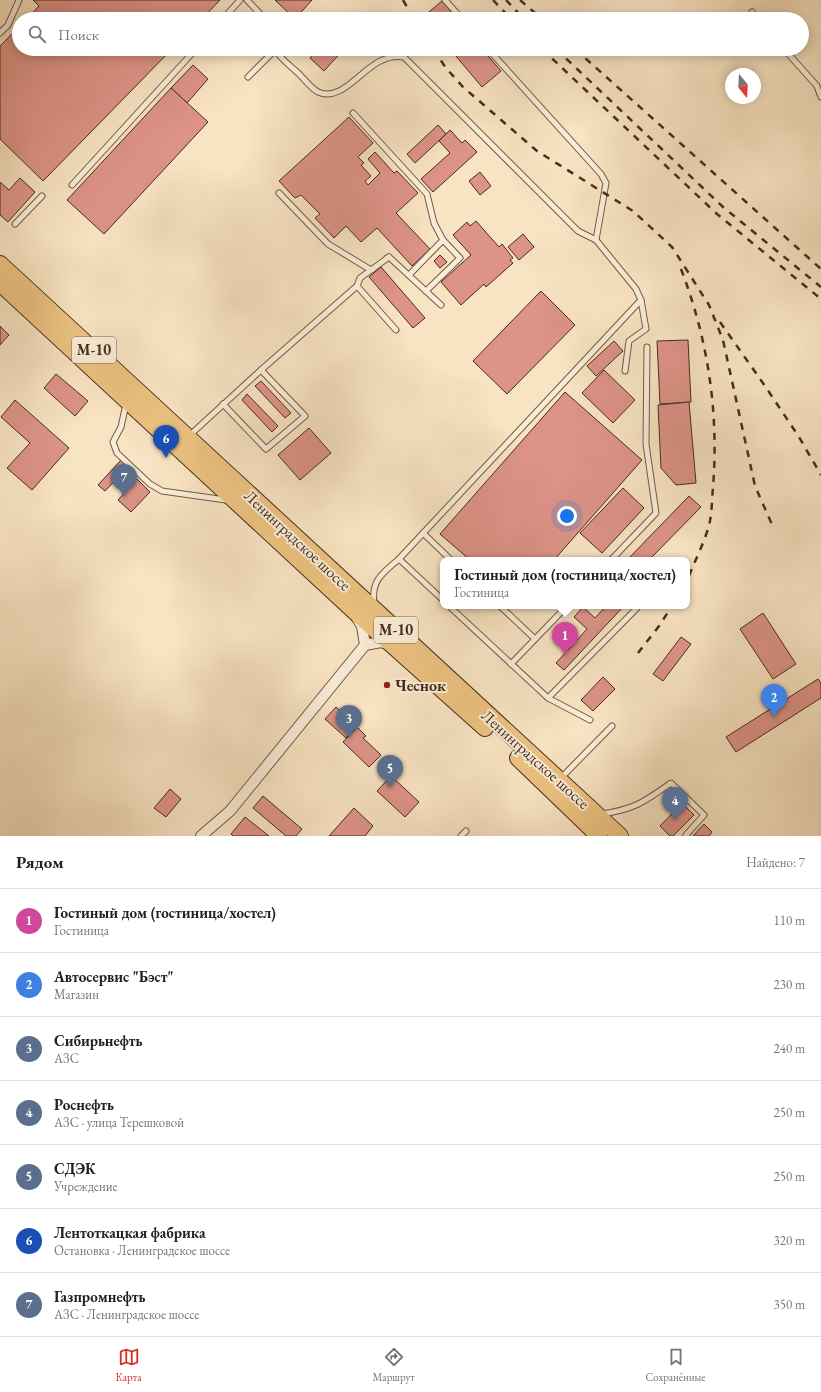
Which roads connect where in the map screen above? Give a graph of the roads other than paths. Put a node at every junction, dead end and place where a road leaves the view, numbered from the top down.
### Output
1 (19, 0) edge
2 (240, 0) edge
3 (247, 0) edge
4 (445, 0) edge
5 (14, 12) edge
6 (229, 12) edge
7 (258, 12) edge
8 (456, 12) edge
9 (12, 16) edge
10 (0, 33) edge
11 (190, 56) edge
12 (269, 56) edge
13 (281, 56) edge
14 (390, 56) edge
15 (399, 56) edge
16 (494, 56) edge
17 (790, 56) edge
18 (248, 77) dead end
19 (821, 97) edge
20 (353, 112) dead end
21 (72, 185) dead end
22 (280, 193) dead end
23 (42, 196) dead end
24 (16, 224) dead end
25 (443, 240) junction
26 (596, 240) junction
27 (0, 264) edge
28 (371, 270) junction
29 (409, 275) junction
30 (0, 283) edge
31 (357, 286) junction
32 (426, 291) junction
33 (641, 300) junction
34 (441, 305) dead end
35 (396, 330) dead end
36 (646, 347) dead end
37 (261, 370) junction
38 (625, 371) dead end
39 (124, 397) junction
40 (223, 404) junction
41 (182, 442) junction
42 (240, 504) junction
43 (423, 533) junction
44 (448, 557) edge
45 (614, 557) edge
46 (399, 559) junction
47 (440, 597) edge
48 (452, 609) edge
49 (503, 609) edge
50 (564, 609) edge
51 (636, 609) edge
52 (354, 611) junction
53 (375, 611) junction
54 (535, 639) junction
55 (365, 644) junction
56 (393, 646) junction
57 (511, 664) junction
58 (548, 698) junction
59 (590, 720) dead end
60 (612, 726) dead end
61 (560, 780) junction
62 (597, 814) junction
63 (466, 831) dead end
64 (201, 836) edge
65 (461, 836) edge
66 (599, 836) edge
67 (620, 836) edge
68 (688, 836) edge

1 - 5 lane
2 - 6 lane
3 - 7 lane
4 - 8 lane
9 - 10 lane
11 - 21 lane
12 - 18 lane
13 - 14 lane
15 - 26 lane
16 - 26 lane
17 - 19 lane
20 - 25 lane
22 - 28 lane
23 - 24 lane
25 - 29 lane
25 - 32 lane
26 - 33 lane
27 - 41 highway, Ленинградское шоссе / М-10
28 - 29 lane
28 - 31 lane
29 - 32 lane
30 - 39 highway, Ленинградское шоссе / М-10
31 - 35 lane
31 - 37 lane
32 - 34 lane
33 - 38 lane
33 - 43 lane
36 - 45 lane
37 - 40 lane
37 - 40 lane
39 - 41 highway, Ленинградское шоссе / М-10
39 - 42 lane
40 - 41 lane
41 - 42 highway, Ленинградское шоссе / М-10
41 - 53 highway, Ленинградское шоссе / М-10
42 - 52 highway, Ленинградское шоссе / М-10
43 - 44 lane
43 - 46 lane
46 - 47 lane
46 - 53 lane
48 - 57 lane
49 - 54 lane
50 - 54 lane
51 - 58 lane
52 - 55 street
52 - 56 highway, Ленинградское шоссе / М-10
53 - 61 highway, Ленинградское шоссе / М-10
54 - 57 lane
55 - 56 street
55 - 64 street
56 - 66 highway, Ленинградское шоссе / М-10
57 - 58 lane
58 - 59 lane
60 - 61 lane
61 - 62 highway, Ленинградское шоссе / М-10
62 - 67 highway, М-10
62 - 68 lane
63 - 65 lane

